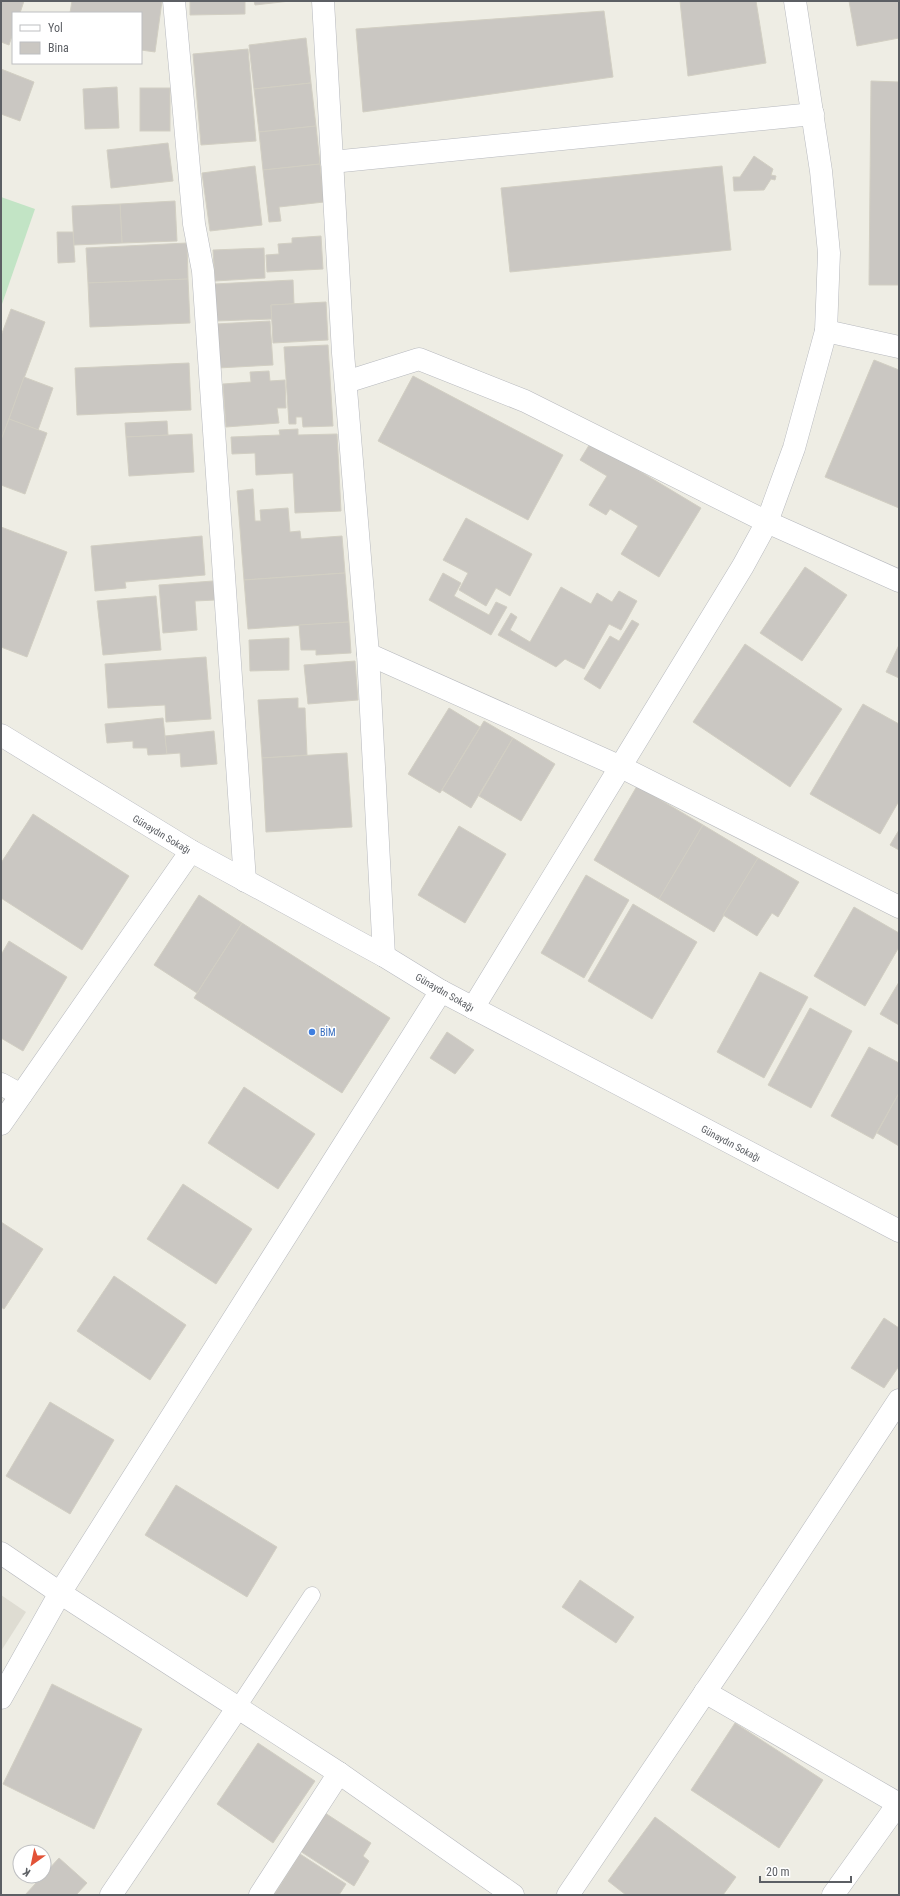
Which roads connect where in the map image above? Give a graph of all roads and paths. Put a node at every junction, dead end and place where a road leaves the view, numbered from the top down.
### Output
1 (174, 1) edge
2 (323, 1) edge
3 (795, 1) edge
4 (812, 114) junction
5 (332, 162) junction
6 (826, 331) junction
7 (899, 347) edge
8 (346, 382) junction
9 (767, 522) junction
10 (899, 581) edge
11 (368, 654) junction
12 (1, 735) edge
13 (621, 767) junction
14 (191, 851) junction
15 (245, 881) junction
16 (899, 907) edge
17 (384, 956) junction
18 (441, 991) junction
19 (473, 1008) junction
20 (1, 1084) edge
21 (21, 1095) junction
22 (1, 1124) edge
23 (899, 1231) edge
24 (899, 1400) edge
25 (1, 1553) edge
26 (60, 1593) junction
27 (312, 1595) dead end
28 (705, 1692) junction
29 (1, 1698) edge
30 (238, 1707) junction
31 (339, 1773) junction
32 (898, 1804) edge
33 (111, 1895) edge
34 (260, 1895) edge
35 (513, 1895) edge
36 (568, 1895) edge
37 (833, 1895) edge

1 - 15 street
2 - 5 street
3 - 4 street
4 - 5 street
4 - 6 street
5 - 8 street
6 - 7 street
6 - 9 street
8 - 9 street
8 - 11 street
9 - 10 street
9 - 13 street
11 - 13 street
11 - 17 street
12 - 14 street, Günaydın Sokağı
13 - 16 street
13 - 19 street
14 - 15 street, Günaydın Sokağı
14 - 21 street
15 - 17 street, Günaydın Sokağı
17 - 18 street, Günaydın Sokağı
18 - 19 street, Günaydın Sokağı
18 - 26 street
19 - 23 street, Günaydın Sokağı
20 - 21 street
21 - 22 street
24 - 28 street
25 - 26 street
26 - 29 street
26 - 30 street
27 - 30 lane
28 - 32 street
28 - 36 street
30 - 31 street
30 - 33 street
31 - 34 street
31 - 35 street
32 - 37 street

